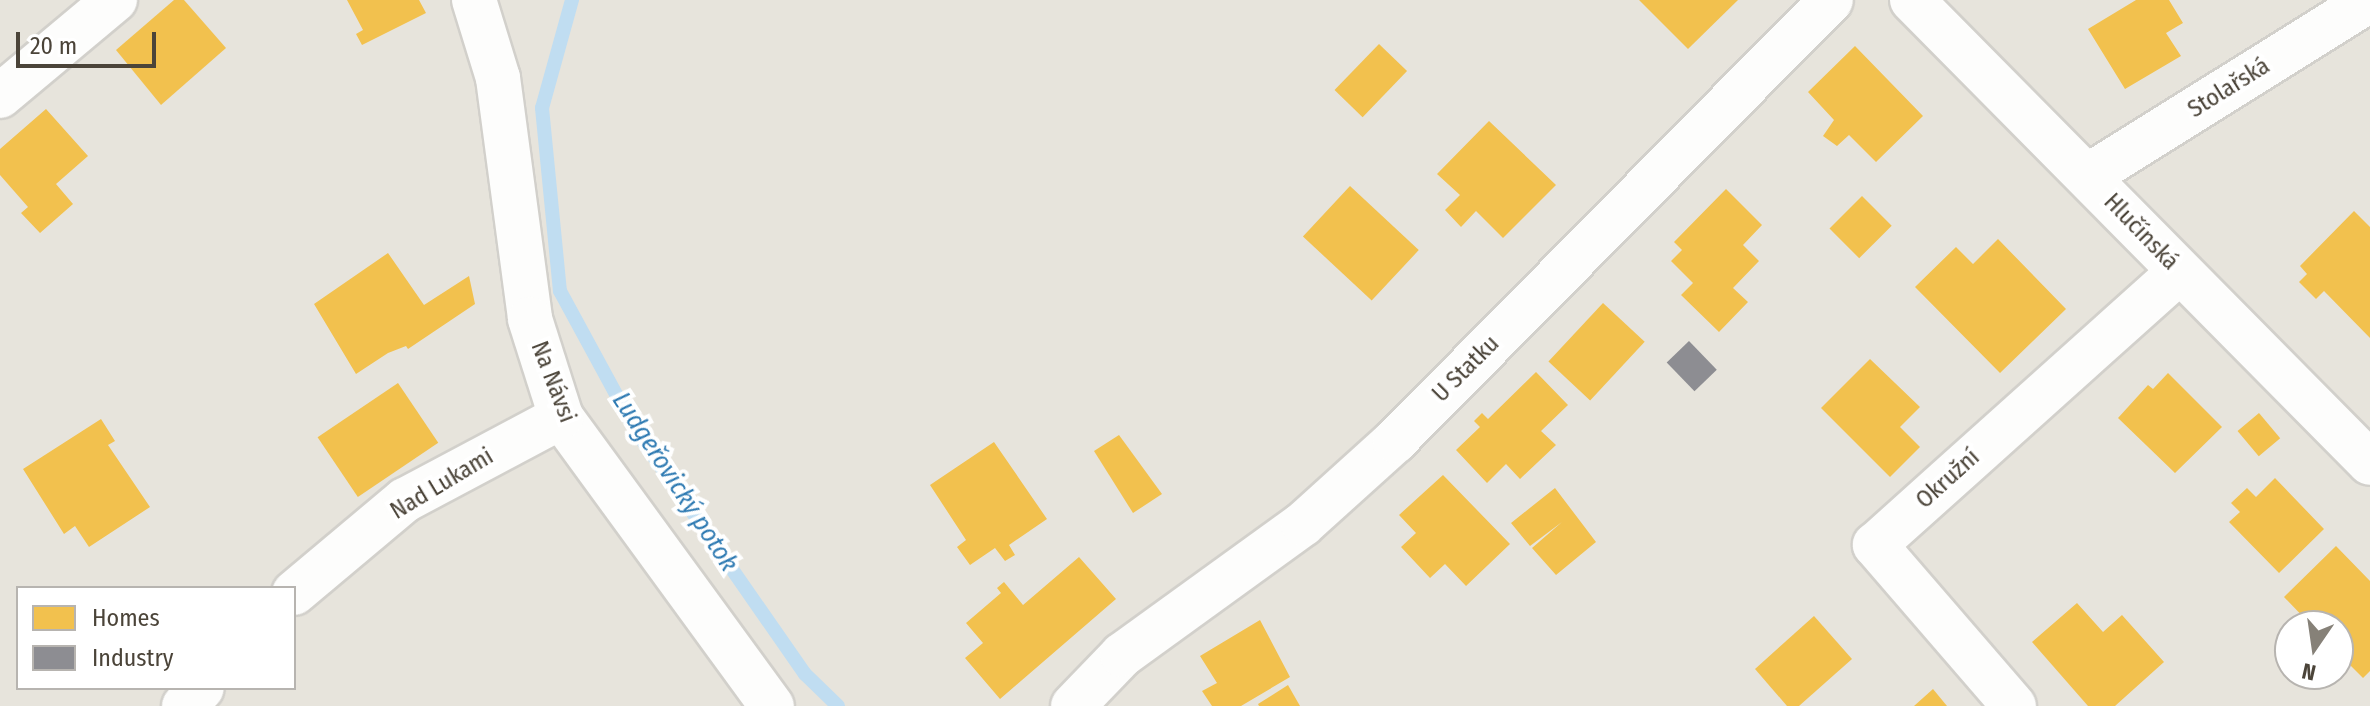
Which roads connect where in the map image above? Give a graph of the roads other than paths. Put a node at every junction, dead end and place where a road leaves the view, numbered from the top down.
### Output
1 (115, 0) edge
2 (474, 0) edge
3 (1831, 0) edge
4 (1912, 0) edge
5 (2370, 0) edge
6 (0, 96) edge
7 (2088, 176) junction
8 (2179, 272) junction
9 (561, 417) junction
10 (2370, 463) edge
11 (296, 591) edge
12 (200, 690) edge
13 (184, 706) edge
14 (772, 706) edge
15 (1073, 706) edge
16 (2014, 706) edge

1 - 6 street
2 - 9 street, Na Návsi
3 - 15 street, U Statku
4 - 7 street, Hlučínská
5 - 7 street, Stolařská
7 - 8 street, Hlučínská
8 - 10 street, Hlučínská
8 - 16 street, Okružní
9 - 11 street, Nad Lukami
9 - 14 street, Na Návsi
12 - 13 street

